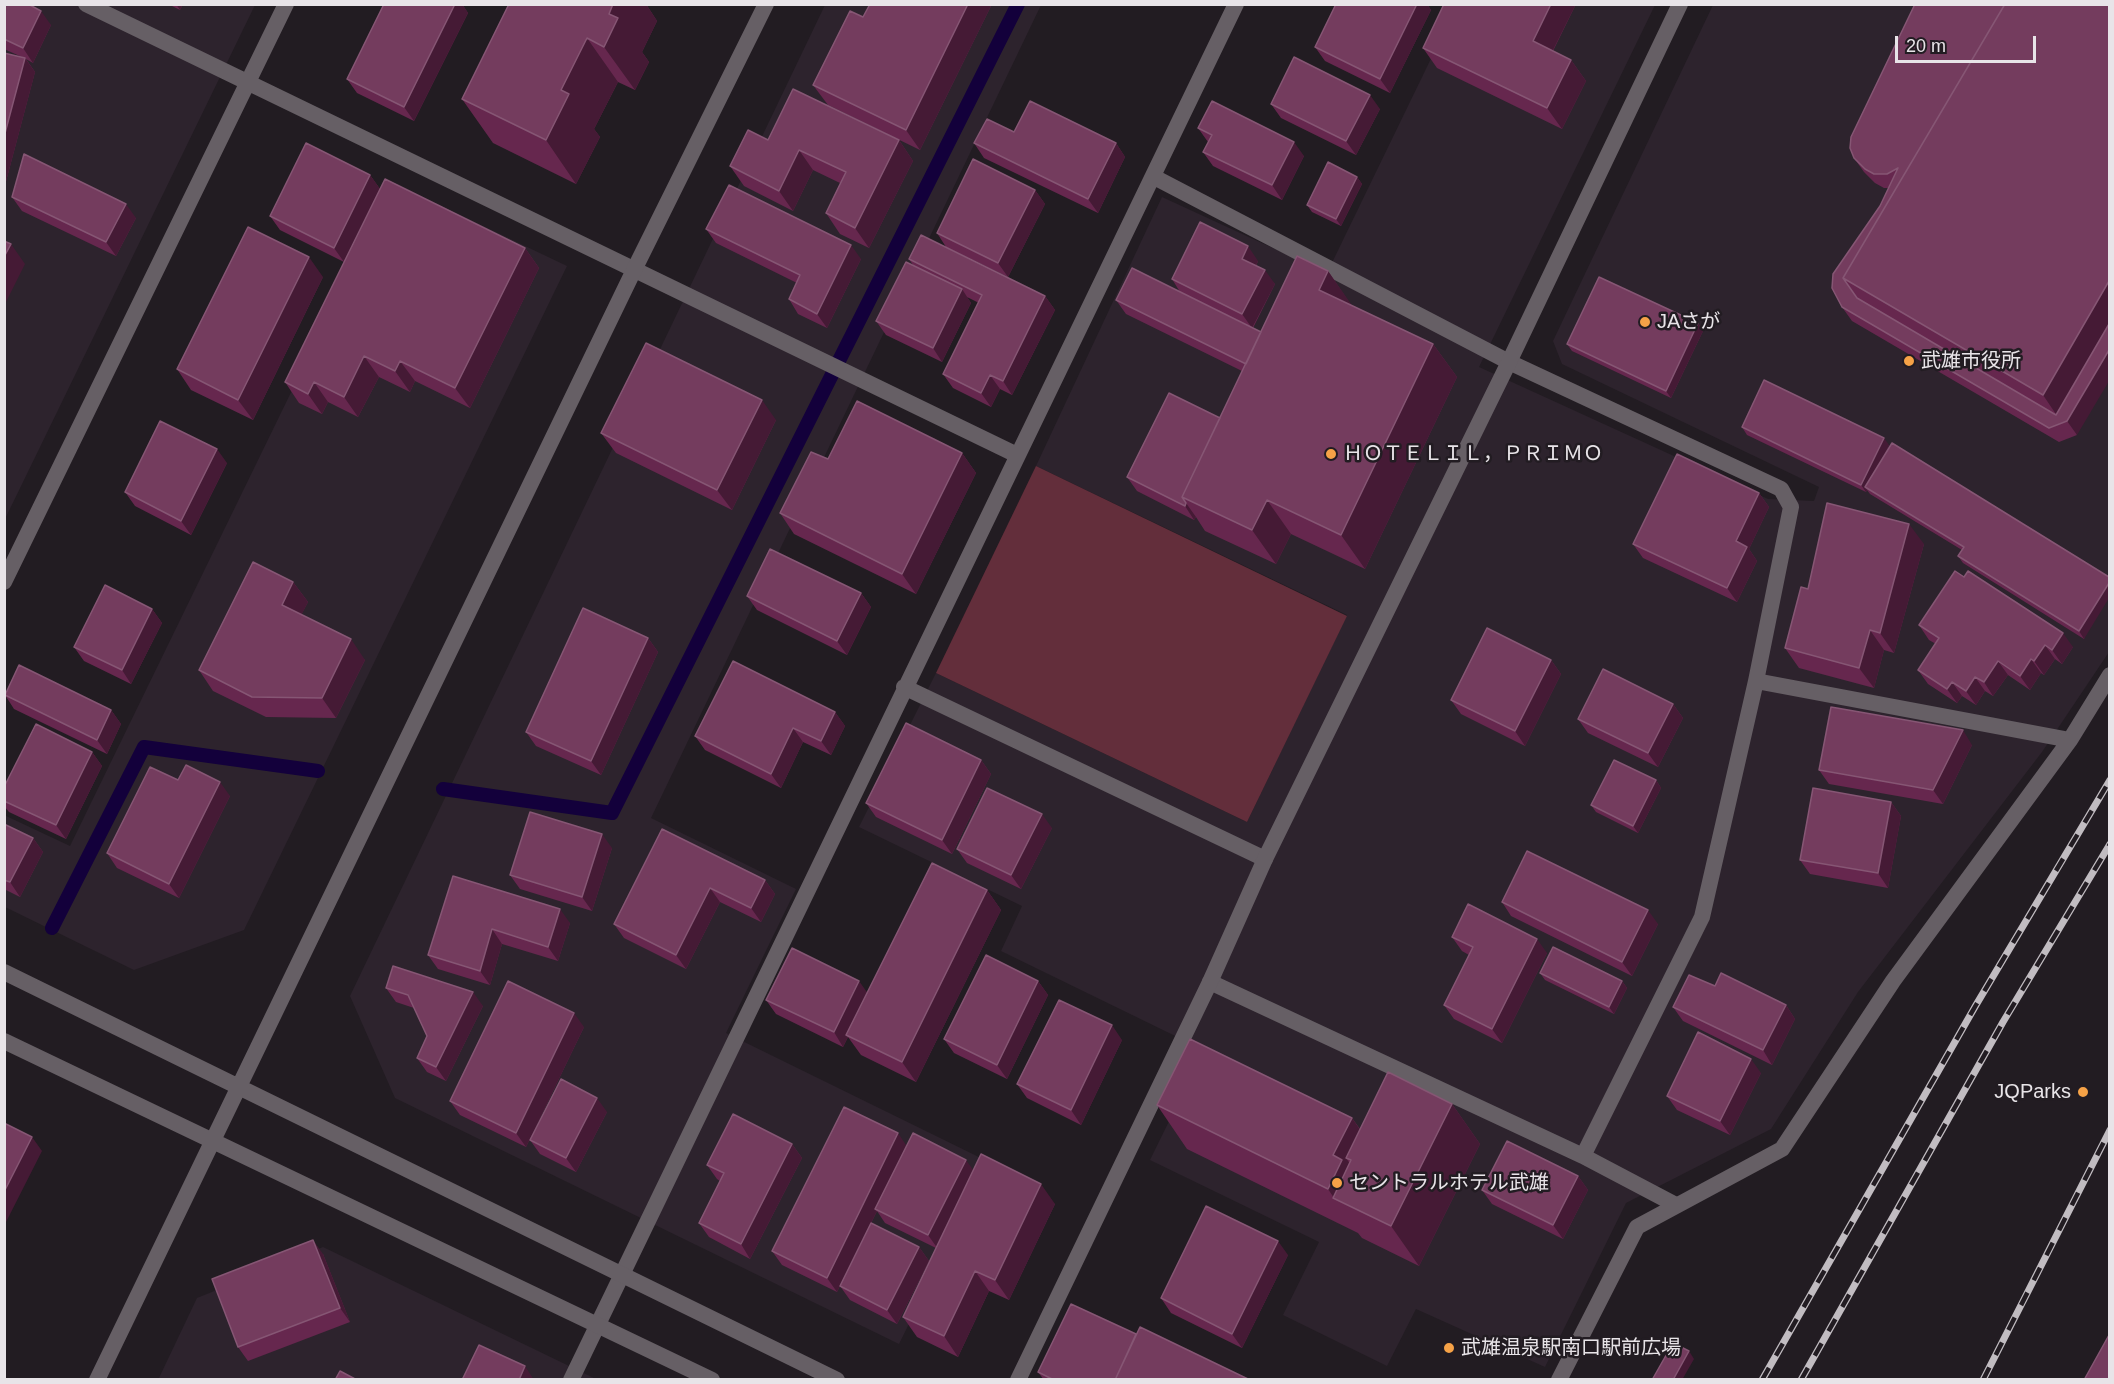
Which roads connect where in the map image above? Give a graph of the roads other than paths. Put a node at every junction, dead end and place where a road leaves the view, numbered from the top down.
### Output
1 (86, 4) edge
2 (286, 4) edge
3 (766, 4) edge
4 (1236, 4) edge
5 (1680, 4) edge
6 (248, 83) junction
7 (1154, 177) junction
8 (634, 270) junction
9 (1509, 362) junction
10 (1017, 454) junction
11 (4, 582) edge
12 (2109, 675) edge
13 (1756, 681) junction
14 (904, 687) junction
15 (2070, 740) junction
16 (1265, 859) junction
17 (4, 972) edge
18 (1210, 982) junction
19 (4, 1041) edge
20 (239, 1087) junction
21 (213, 1141) junction
22 (1583, 1156) junction
23 (1676, 1206) junction
24 (623, 1274) junction
25 (597, 1326) junction
26 (97, 1380) edge
27 (571, 1380) edge
28 (712, 1380) edge
29 (837, 1380) edge
30 (1018, 1380) edge
31 (1559, 1380) edge

1 - 6 street
2 - 6 street
3 - 8 street
4 - 7 street
5 - 9 street
6 - 8 street
6 - 11 street
7 - 9 street
7 - 10 street
8 - 10 street
8 - 20 street
9 - 13 street
9 - 16 street
10 - 14 street
12 - 15 street
13 - 15 street
13 - 22 street
14 - 16 street
14 - 24 street
15 - 23 street
16 - 18 street
17 - 20 street
18 - 22 street
18 - 30 street
19 - 21 street
20 - 21 street
20 - 24 street
21 - 25 street
21 - 26 street
22 - 23 street
23 - 31 street
24 - 25 street
24 - 29 street
25 - 27 street
25 - 28 street

